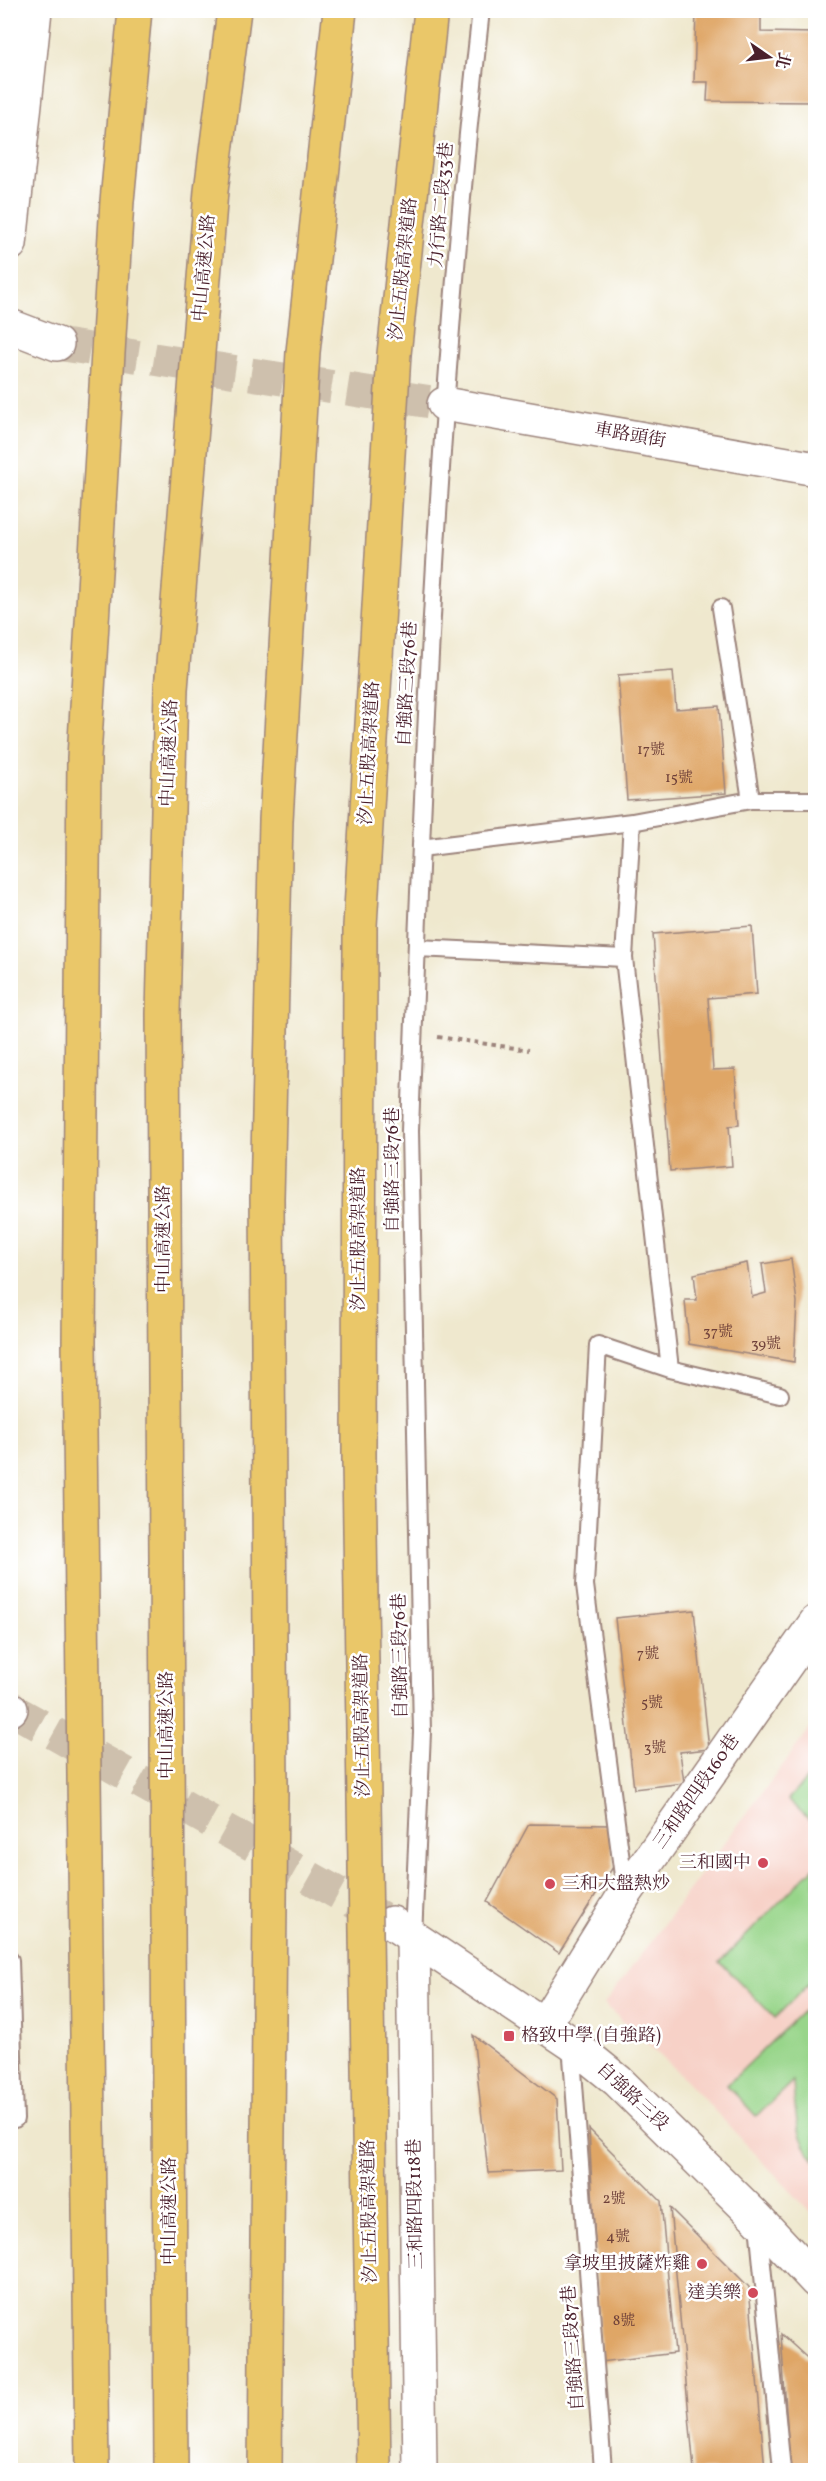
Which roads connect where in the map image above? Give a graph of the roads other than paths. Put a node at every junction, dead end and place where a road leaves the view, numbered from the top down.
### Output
1 (35, 10) edge
2 (135, 10) edge
3 (234, 10) edge
4 (340, 10) edge
5 (432, 10) edge
6 (481, 10) edge
7 (15, 145) edge
8 (10, 244) edge
9 (10, 326) edge
10 (57, 344) tunnel mouth
11 (444, 404) junction
12 (816, 469) edge
13 (720, 608) dead end
14 (751, 800) junction
15 (816, 800) edge
16 (632, 822) junction
17 (420, 848) junction
18 (417, 948) junction
19 (624, 958) junction
20 (670, 1370) junction
21 (780, 1395) dead end
22 (816, 1622) edge
23 (626, 1894) junction
24 (402, 1930) junction
25 (10, 1960) edge
26 (544, 2025) junction
27 (571, 2043) junction
28 (15, 2119) dead end
29 (758, 2219) junction
30 (816, 2281) edge
31 (92, 2470) edge
32 (171, 2470) edge
33 (265, 2470) edge
34 (374, 2470) edge
35 (420, 2470) edge
36 (603, 2470) edge
37 (782, 2470) edge

1 - 7 street
2 - 31 highway, bridge
3 - 32 highway, 中山高速公路
4 - 33 highway
5 - 34 highway, 汐止五股高架道路, bridge
6 - 11 lane, 力行路二段33巷
7 - 8 street
9 - 10 street
11 - 12 street, 車路頭街
11 - 17 lane, 自強路三段76巷
13 - 14 lane
14 - 15 lane
14 - 16 lane
16 - 17 lane
16 - 19 lane
17 - 18 lane, 自強路三段76巷
18 - 19 lane
18 - 24 lane, 自強路三段76巷
19 - 20 lane
20 - 21 lane
20 - 23 lane
22 - 23 street, 三和路四段160巷
23 - 26 street, 三和路四段160巷
24 - 26 street, 自強路三段
24 - 35 street, 三和路四段118巷
25 - 28 lane
26 - 27 street, 自強路三段
27 - 29 street, 自強路三段
27 - 36 lane, 自強路三段87巷
29 - 30 street, 自強路三段
29 - 37 lane

